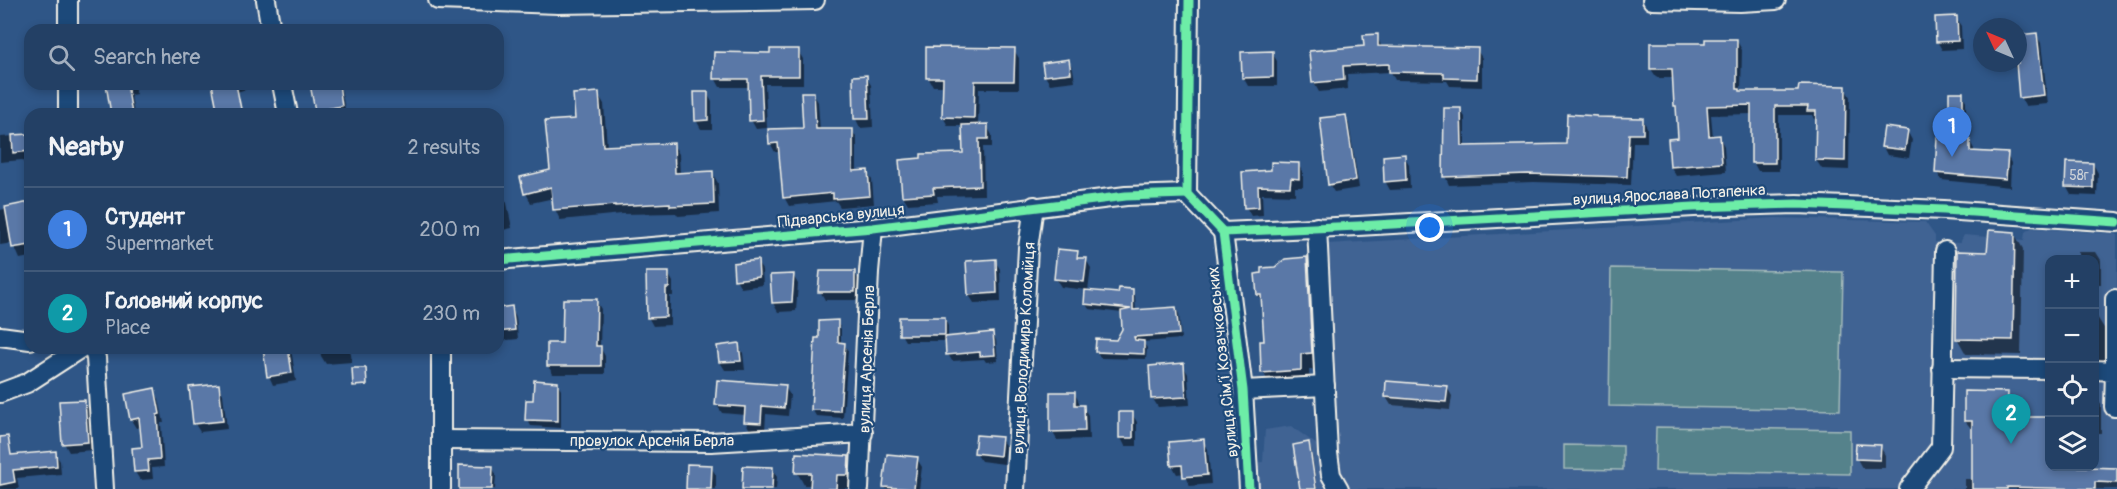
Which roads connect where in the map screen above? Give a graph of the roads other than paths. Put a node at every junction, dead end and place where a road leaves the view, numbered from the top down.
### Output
1 (68, 0) edge
2 (266, 0) edge
3 (438, 0) edge
4 (816, 0) edge
5 (1190, 0) edge
6 (1652, 0) edge
7 (1776, 0) edge
8 (68, 24) edge
9 (271, 24) edge
10 (68, 90) edge
11 (283, 90) edge
12 (68, 108) edge
13 (287, 108) edge
14 (1187, 194) junction
15 (1034, 206) junction
16 (2117, 222) edge
17 (1317, 227) junction
18 (873, 228) junction
19 (1223, 232) junction
20 (1945, 251) dead end
21 (504, 259) edge
22 (2115, 299) dead end
23 (0, 336) edge
24 (24, 339) edge
25 (72, 354) edge
26 (95, 354) edge
27 (441, 354) edge
28 (1942, 368) junction
29 (2045, 369) edge
30 (2099, 370) edge
31 (2115, 370) junction
32 (1325, 386) junction
33 (1243, 390) junction
34 (0, 393) edge
35 (2117, 407) edge
36 (863, 433) junction
37 (441, 440) junction
38 (104, 489) edge
39 (441, 489) edge
40 (860, 489) edge
41 (1015, 489) edge
42 (1249, 489) edge
43 (1339, 489) edge
44 (1909, 489) edge

1 - 8 street
2 - 9 street
3 - 4 street
5 - 14 street
6 - 7 street
10 - 12 street
11 - 13 street
14 - 15 street, Підварська вулиця
14 - 19 street
15 - 18 street, Підварська вулиця
15 - 41 street, вулиця Володимира Коломійця
16 - 17 street, вулиця Ярослава Потапенка
17 - 19 street, вулиця Ярослава Потапенка
17 - 32 street
18 - 21 street, Підварська вулиця
18 - 36 street, вулиця Арсенія Берла
19 - 33 street, вулиця Сімʼї Козачковських
20 - 28 street
22 - 31 street
23 - 24 street
25 - 34 street
26 - 38 street
27 - 37 street
28 - 29 street
28 - 44 street
30 - 31 street
31 - 35 street
32 - 33 street
32 - 43 street
33 - 42 street, вулиця Сімʼї Козачковських
36 - 37 street, провулок Арсенія Берла
36 - 40 street, вулиця Арсенія Берла
37 - 39 street

